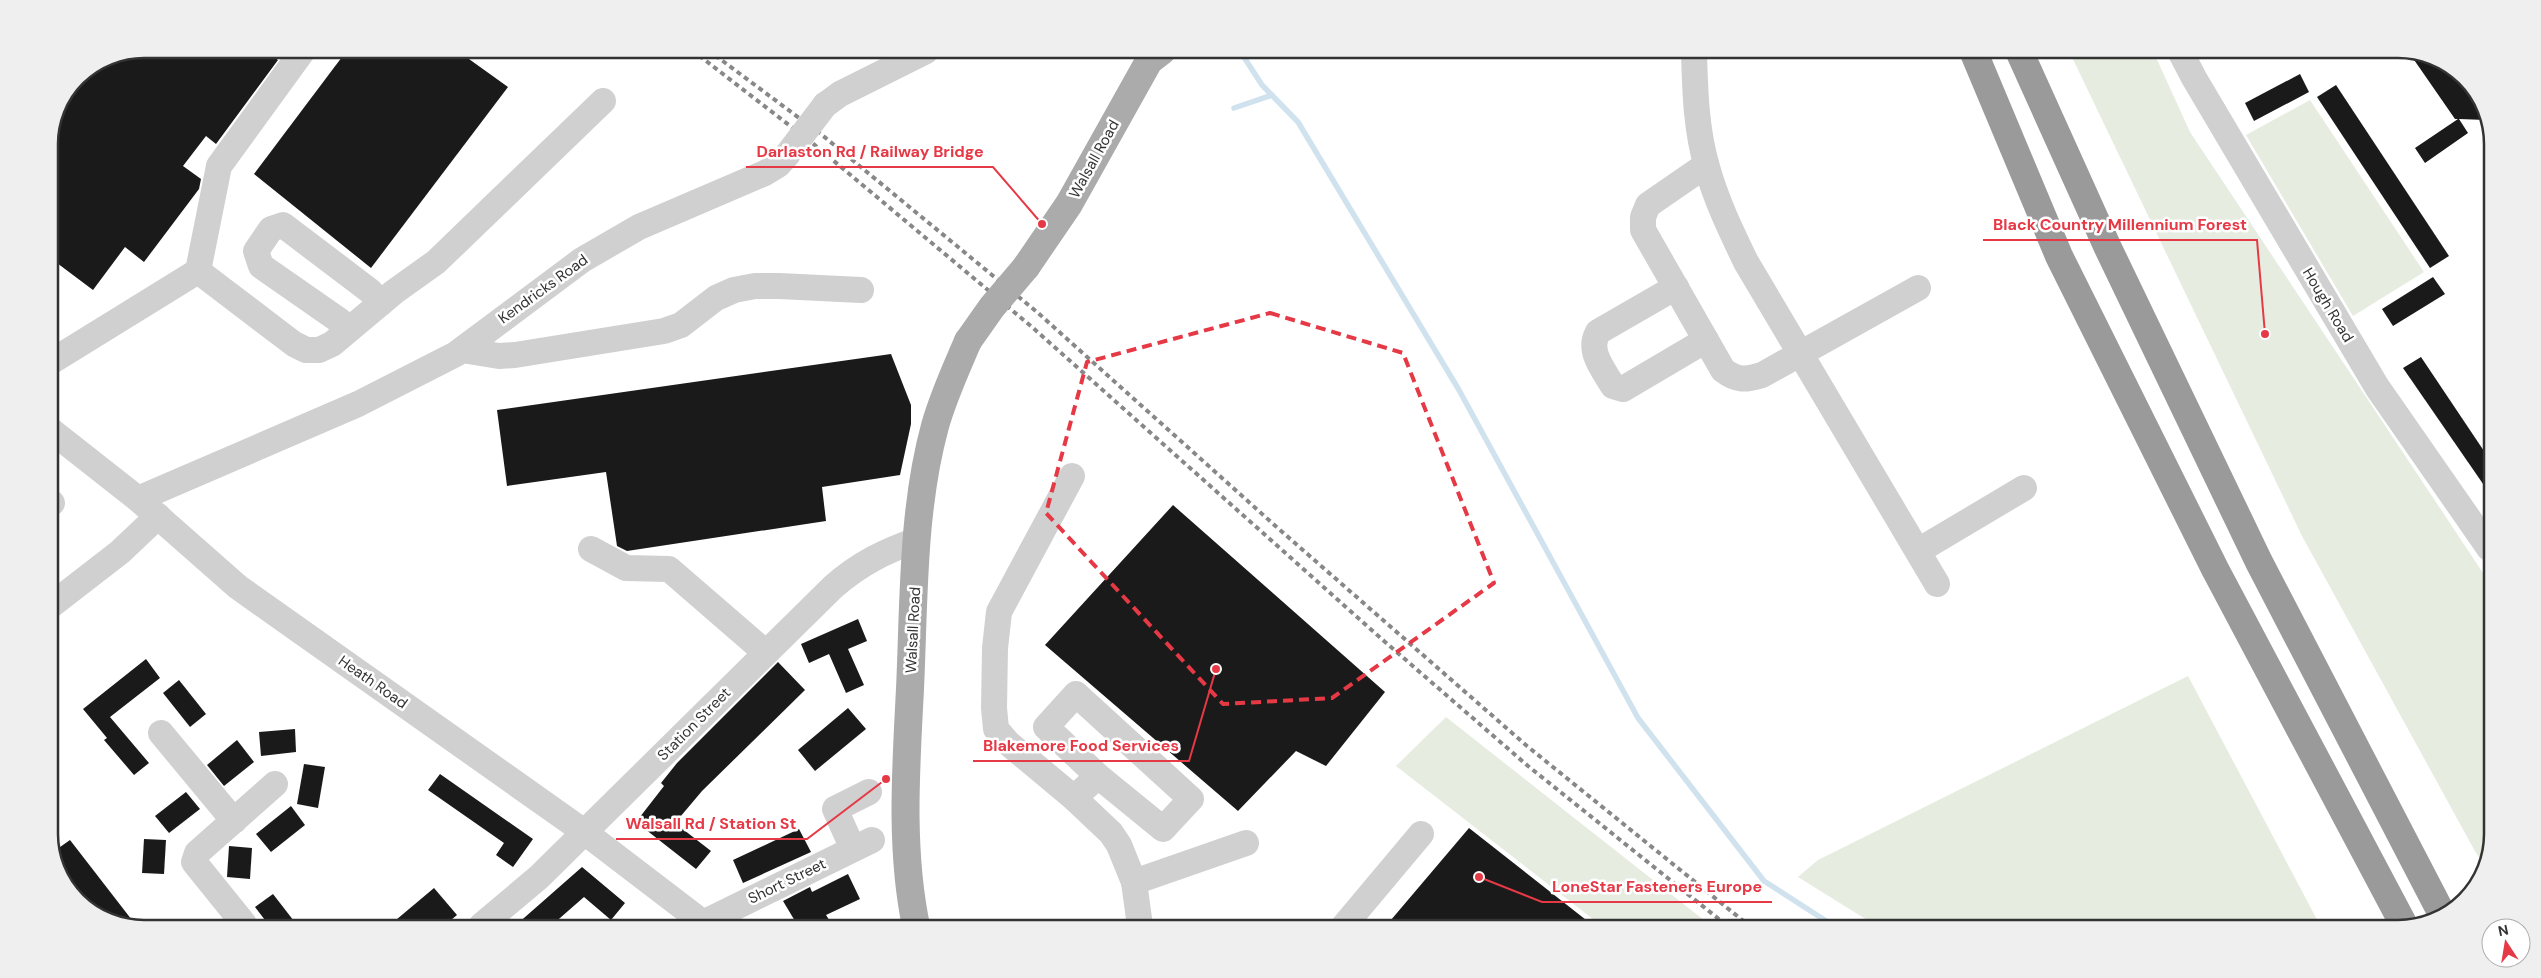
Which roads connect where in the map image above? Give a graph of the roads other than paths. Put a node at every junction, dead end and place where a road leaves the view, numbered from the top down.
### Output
1 (297, 58) edge
2 (910, 58) edge
3 (1150, 58) edge
4 (1694, 58) edge
5 (1976, 58) edge
6 (2022, 58) edge
7 (2184, 58) edge
8 (603, 101) dead end
9 (1706, 165) junction
10 (198, 271) junction
11 (1676, 286) junction
12 (1918, 288) dead end
13 (861, 290) dead end
14 (381, 302) junction
15 (348, 330) junction
16 (1706, 340) junction
17 (58, 348) edge
18 (462, 350) junction
19 (1802, 354) junction
20 (58, 436) edge
21 (1072, 476) dead end
22 (2024, 488) dead end
23 (138, 499) junction
24 (158, 516) junction
25 (917, 540) junction
26 (2484, 540) edge
27 (591, 549) dead end
28 (1918, 551) junction
29 (1937, 584) dead end
30 (58, 600) edge
31 (766, 653) junction
32 (161, 733) dead end
33 (1098, 776) junction
34 (275, 784) dead end
35 (869, 792) dead end
36 (1074, 798) junction
37 (234, 821) junction
38 (583, 831) junction
39 (1421, 834) dead end
40 (1246, 844) dead end
41 (1134, 882) junction
42 (2440, 909) edge
43 (241, 920) edge
44 (488, 920) edge
45 (699, 920) edge
46 (712, 920) edge
47 (915, 920) edge
48 (1139, 920) edge
49 (1349, 920) edge
50 (2401, 920) edge

1 - 10 street
2 - 18 street, Kendricks Road, bridge
3 - 25 main road, Walsall Road, bridge
4 - 9 street
5 - 50 highway
6 - 42 highway
7 - 26 street, Hough Road
8 - 14 street
9 - 11 street
9 - 19 street
10 - 15 street
10 - 17 street
11 - 16 street
11 - 16 street
12 - 19 street
13 - 18 street
14 - 15 street
14 - 15 street
16 - 19 street
18 - 23 street, Kendricks Road
19 - 28 street
20 - 23 street, Heath Road
21 - 36 street
22 - 28 street
23 - 24 street, Heath Road
24 - 30 street
24 - 38 street, Heath Road
25 - 31 street, Station Street
25 - 47 main road, Walsall Road
27 - 31 street
28 - 29 street
31 - 38 street, Station Street
32 - 37 street
33 - 33 street
33 - 36 street
34 - 37 street
35 - 46 street, Short Street
36 - 41 street
37 - 43 street
38 - 44 street, Station Street
38 - 45 street, Heath Road
39 - 49 street
40 - 41 street
41 - 48 street

